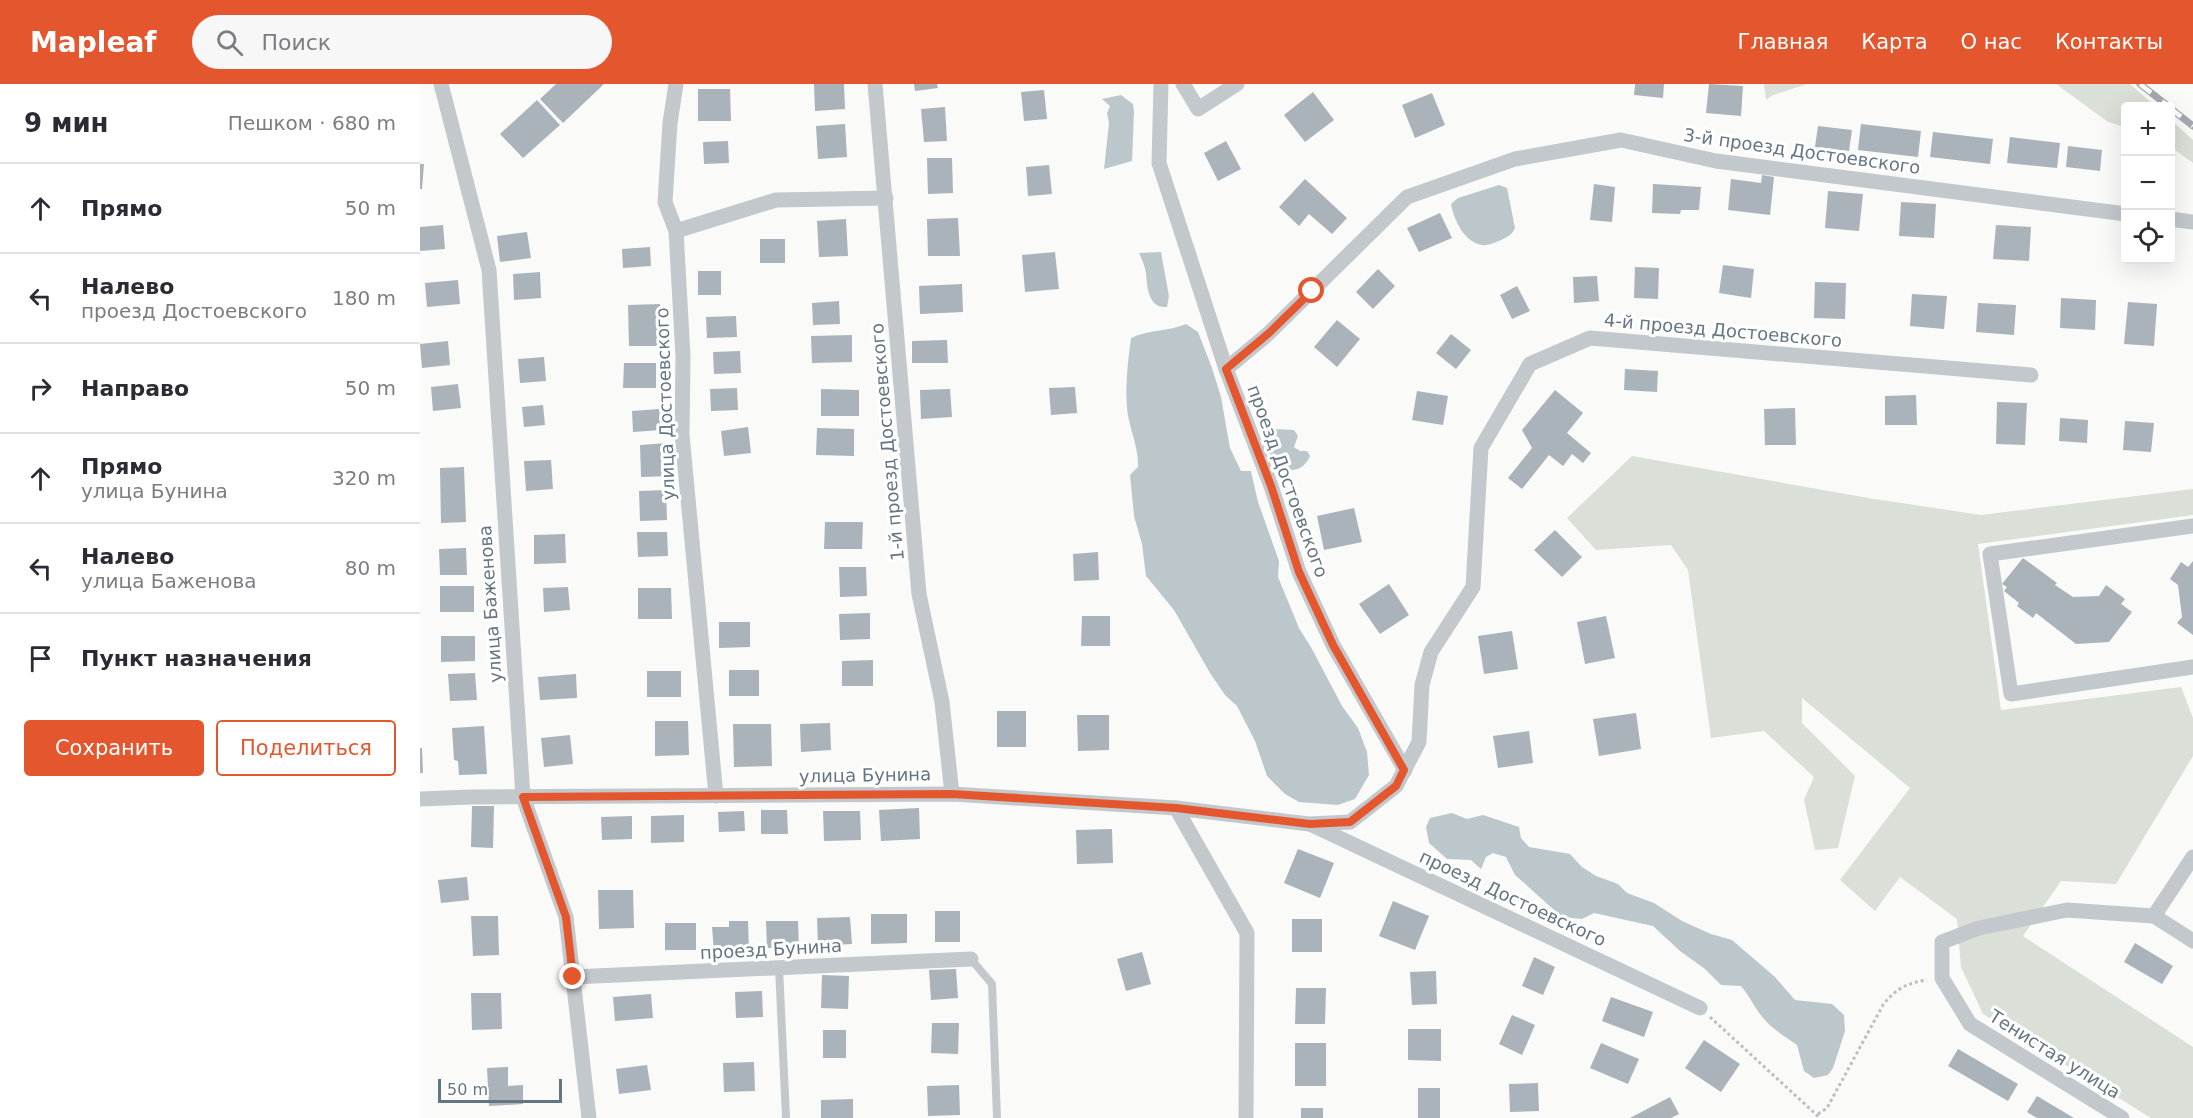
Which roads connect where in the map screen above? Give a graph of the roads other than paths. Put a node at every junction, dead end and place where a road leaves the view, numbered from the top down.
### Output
1 (441, 84) edge
2 (676, 84) edge
3 (875, 84) edge
4 (1161, 84) edge
5 (1183, 84) edge
6 (1237, 84) edge
7 (886, 198) junction
8 (2121, 213) edge
9 (2175, 220) edge
10 (2193, 222) edge
11 (676, 231) junction
12 (1226, 369) junction
13 (2031, 375) dead end
14 (2193, 526) edge
15 (2193, 667) edge
16 (1404, 770) junction
17 (952, 794) junction
18 (716, 796) junction
19 (523, 797) junction
20 (420, 799) edge
21 (1176, 808) junction
22 (1310, 824) junction
23 (2193, 857) edge
24 (2154, 916) junction
25 (2193, 941) edge
26 (971, 959) joint
27 (779, 968) junction
28 (573, 977) junction
29 (1700, 1008) road end
30 (786, 1117) edge
31 (589, 1118) edge
32 (997, 1118) edge
33 (1246, 1118) edge
34 (2122, 1118) edge

1 - 19 street, улица Баженова
2 - 11 street, улица Достоевского
3 - 7 street, 1-й проезд Достоевского
4 - 12 street, проезд Достоевского
5 - 6 street
7 - 11 street
7 - 17 street, 1-й проезд Достоевского
8 - 12 street, 3-й проезд Достоевского
9 - 10 street
11 - 18 street, улица Достоевского
12 - 16 street, проезд Достоевского
13 - 16 street, 4-й проезд Достоевского
14 - 15 street
16 - 22 street, 4-й проезд Достоевского
17 - 18 street, улица Бунина
17 - 21 street, улица Бунина
18 - 19 street, улица Бунина
19 - 20 street, улица Бунина
19 - 28 street, улица Баженова
21 - 22 street, улица Бунина
21 - 33 street
22 - 29 street, проезд Достоевского
23 - 24 street
24 - 25 street
24 - 34 street, Тенистая улица
26 - 27 street, проезд Бунина
26 - 32 lane
27 - 28 street, проезд Бунина
27 - 30 lane
28 - 31 street, улица Баженова

